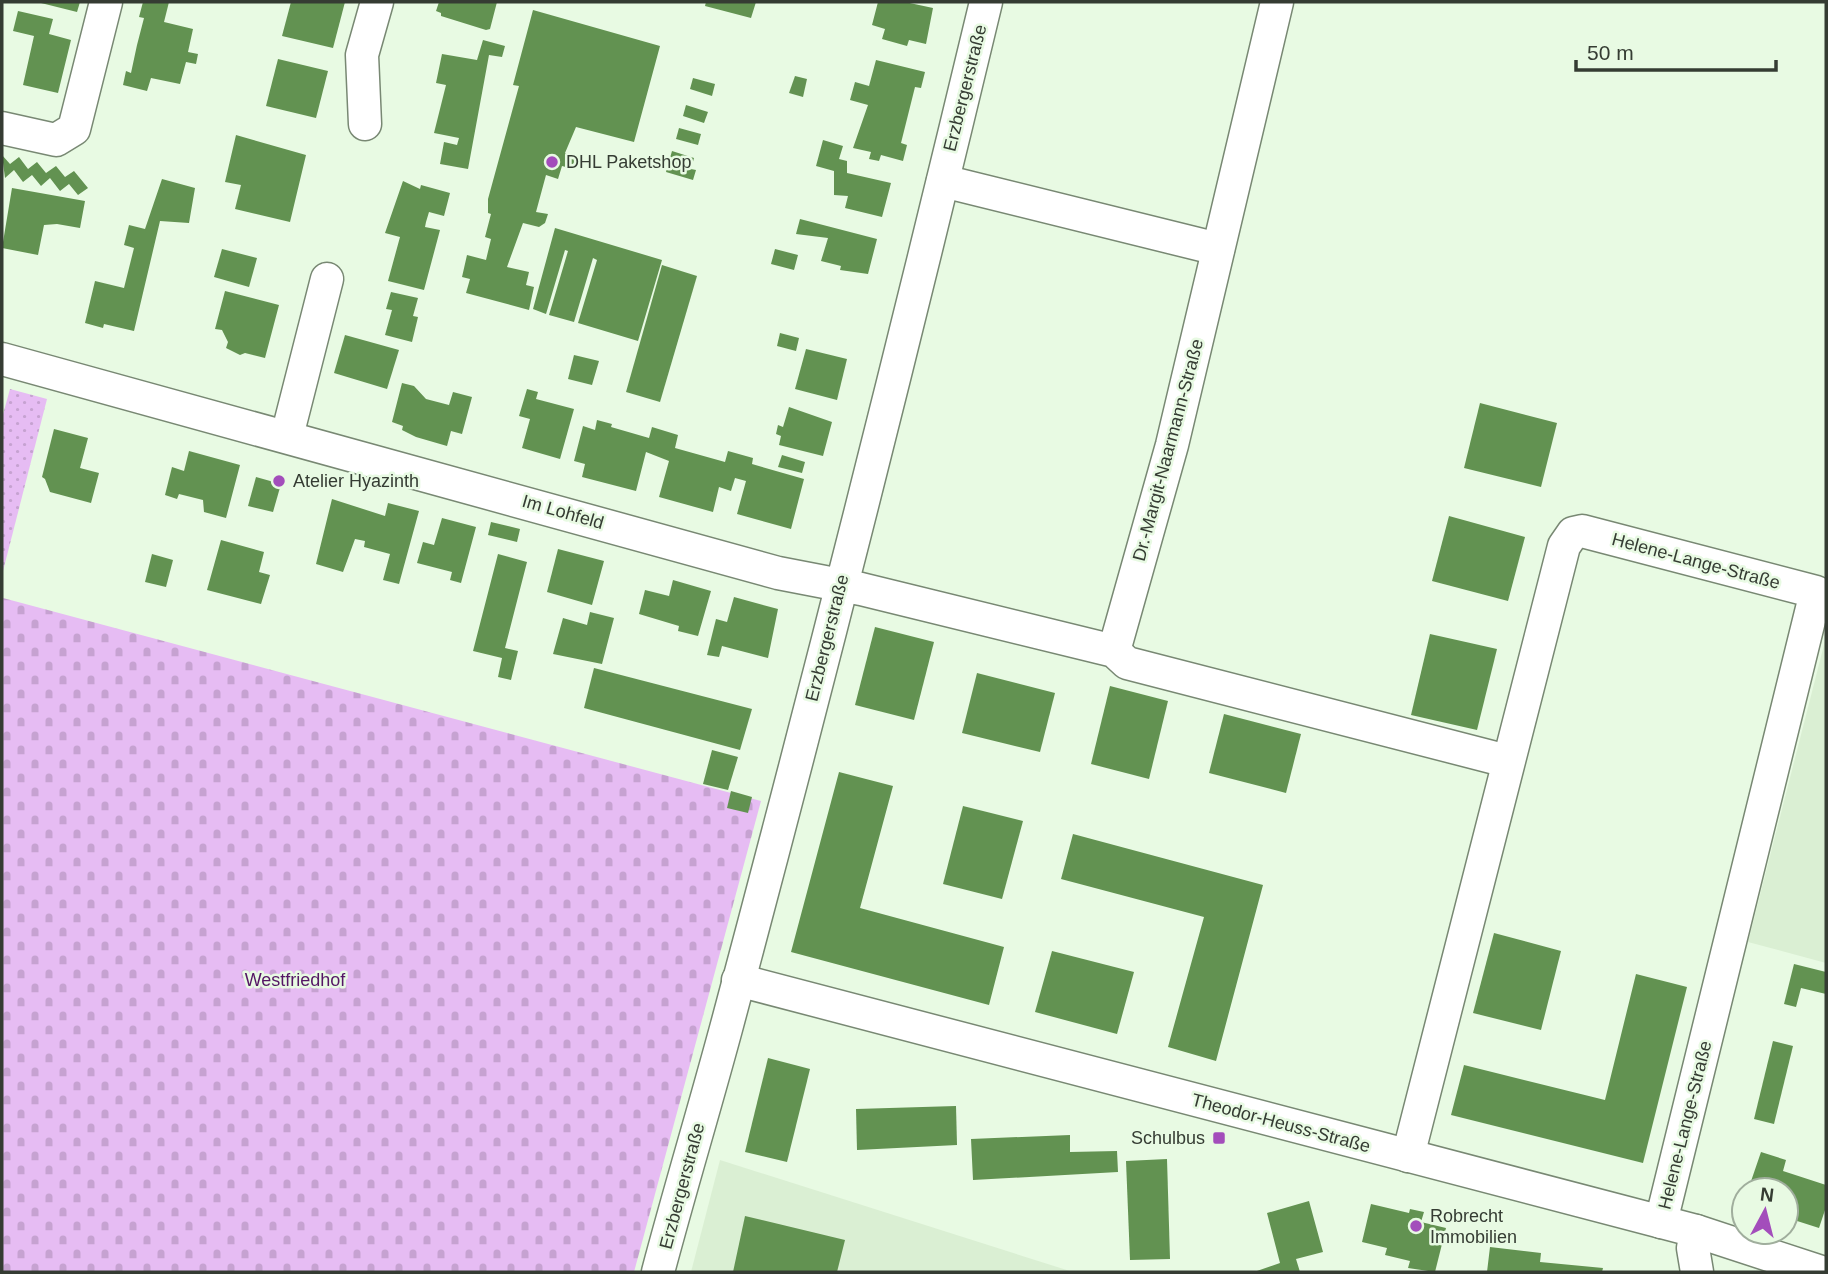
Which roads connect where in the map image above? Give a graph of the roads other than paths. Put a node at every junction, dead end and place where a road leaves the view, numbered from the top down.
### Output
1 (106, 2) edge
2 (377, 2) edge
3 (986, 2) edge
4 (1277, 2) edge
5 (365, 124) dead end
6 (2, 128) edge
7 (943, 181) junction
8 (1218, 249) junction
9 (327, 279) dead end
10 (2, 359) edge
11 (286, 436) junction
12 (840, 586) junction
13 (1114, 651) junction
14 (1507, 761) junction
15 (738, 980) junction
16 (1408, 1156) junction
17 (1661, 1222) junction
18 (1696, 1231) junction
19 (658, 1272) edge
20 (1697, 1272) edge
21 (1821, 1272) edge

1 - 6 street
2 - 5 street
3 - 7 street, Erzbergerstraße
4 - 8 street, Dr.-Margit-Naarmann-Straße
7 - 8 street
7 - 12 street, Erzbergerstraße
8 - 13 street, Dr.-Margit-Naarmann-Straße
9 - 11 street
10 - 11 street, Im Lohfeld
11 - 12 street, Im Lohfeld
12 - 13 street
12 - 15 street, Erzbergerstraße
13 - 14 street
14 - 16 street, Helene-Lange-Straße
14 - 17 street, Helene-Lange-Straße
15 - 16 street, Theodor-Heuss-Straße
15 - 19 street, Erzbergerstraße
16 - 17 street, Theodor-Heuss-Straße
17 - 18 street, Theodor-Heuss-Straße
18 - 20 street
18 - 21 street, Theodor-Heuss-Straße

